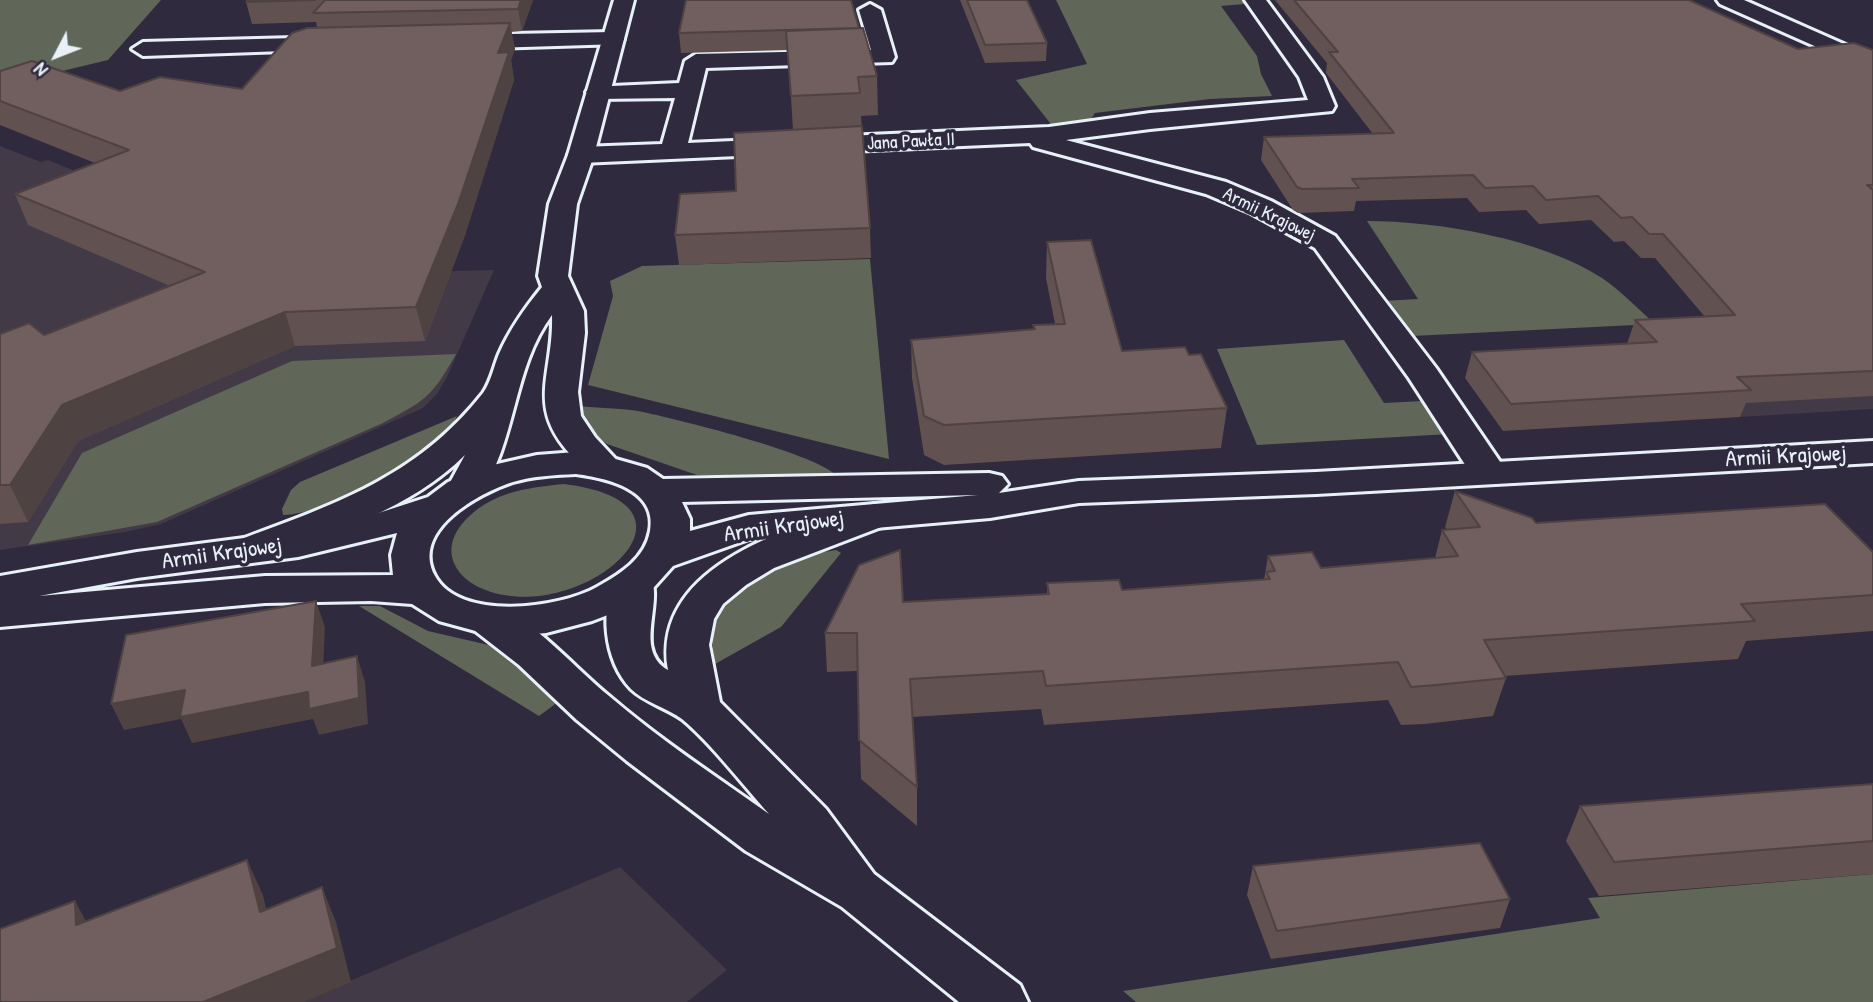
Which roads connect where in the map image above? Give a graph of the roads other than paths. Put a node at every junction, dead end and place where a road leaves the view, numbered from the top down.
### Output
1 (624, 0) edge
2 (1255, 0) edge
3 (1727, 0) edge
4 (870, 10) dead end
5 (613, 39) junction
6 (434, 42) edge
7 (352, 44) edge
8 (143, 50) dead end
9 (1873, 65) edge
10 (691, 90) junction
11 (598, 92) junction
12 (1023, 135) junction
13 (673, 151) junction
14 (581, 155) junction
15 (558, 287) junction
16 (501, 393) junction
17 (1873, 452) edge
18 (603, 466) junction
19 (1488, 472) junction
20 (654, 490) junction
21 (1079, 492) junction
22 (453, 496) junction
23 (875, 516) junction
24 (250, 550) junction
25 (647, 570) junction
26 (0, 590) edge
27 (423, 591) junction
28 (0, 613) edge
29 (489, 620) junction
30 (698, 708) junction
31 (861, 892) junction
32 (1000, 1002) edge

1 - 5 street
2 - 12 street, Jana Pawła II
3 - 9 street
4 - 10 street
5 - 6 street
5 - 11 street
7 - 8 street
10 - 11 street
10 - 13 street
11 - 14 street
12 - 13 street, Jana Pawła II
12 - 19 street, Armii Krajowej
13 - 14 street, Jana Pawła II
14 - 15 street
15 - 16 street
15 - 18 street
16 - 22 street
16 - 24 street
17 - 19 street, Armii Krajowej
18 - 20 street
18 - 22 street
19 - 21 street, Armii Krajowej
20 - 21 street, Armii Krajowej
20 - 25 street
21 - 23 street, Armii Krajowej
22 - 24 street, Armii Krajowej
22 - 27 street
23 - 25 street, Armii Krajowej
23 - 30 street
24 - 26 street, Armii Krajowej
25 - 29 street
25 - 30 street
27 - 28 street, Armii Krajowej
27 - 29 street
29 - 31 street
30 - 31 street
31 - 32 street

